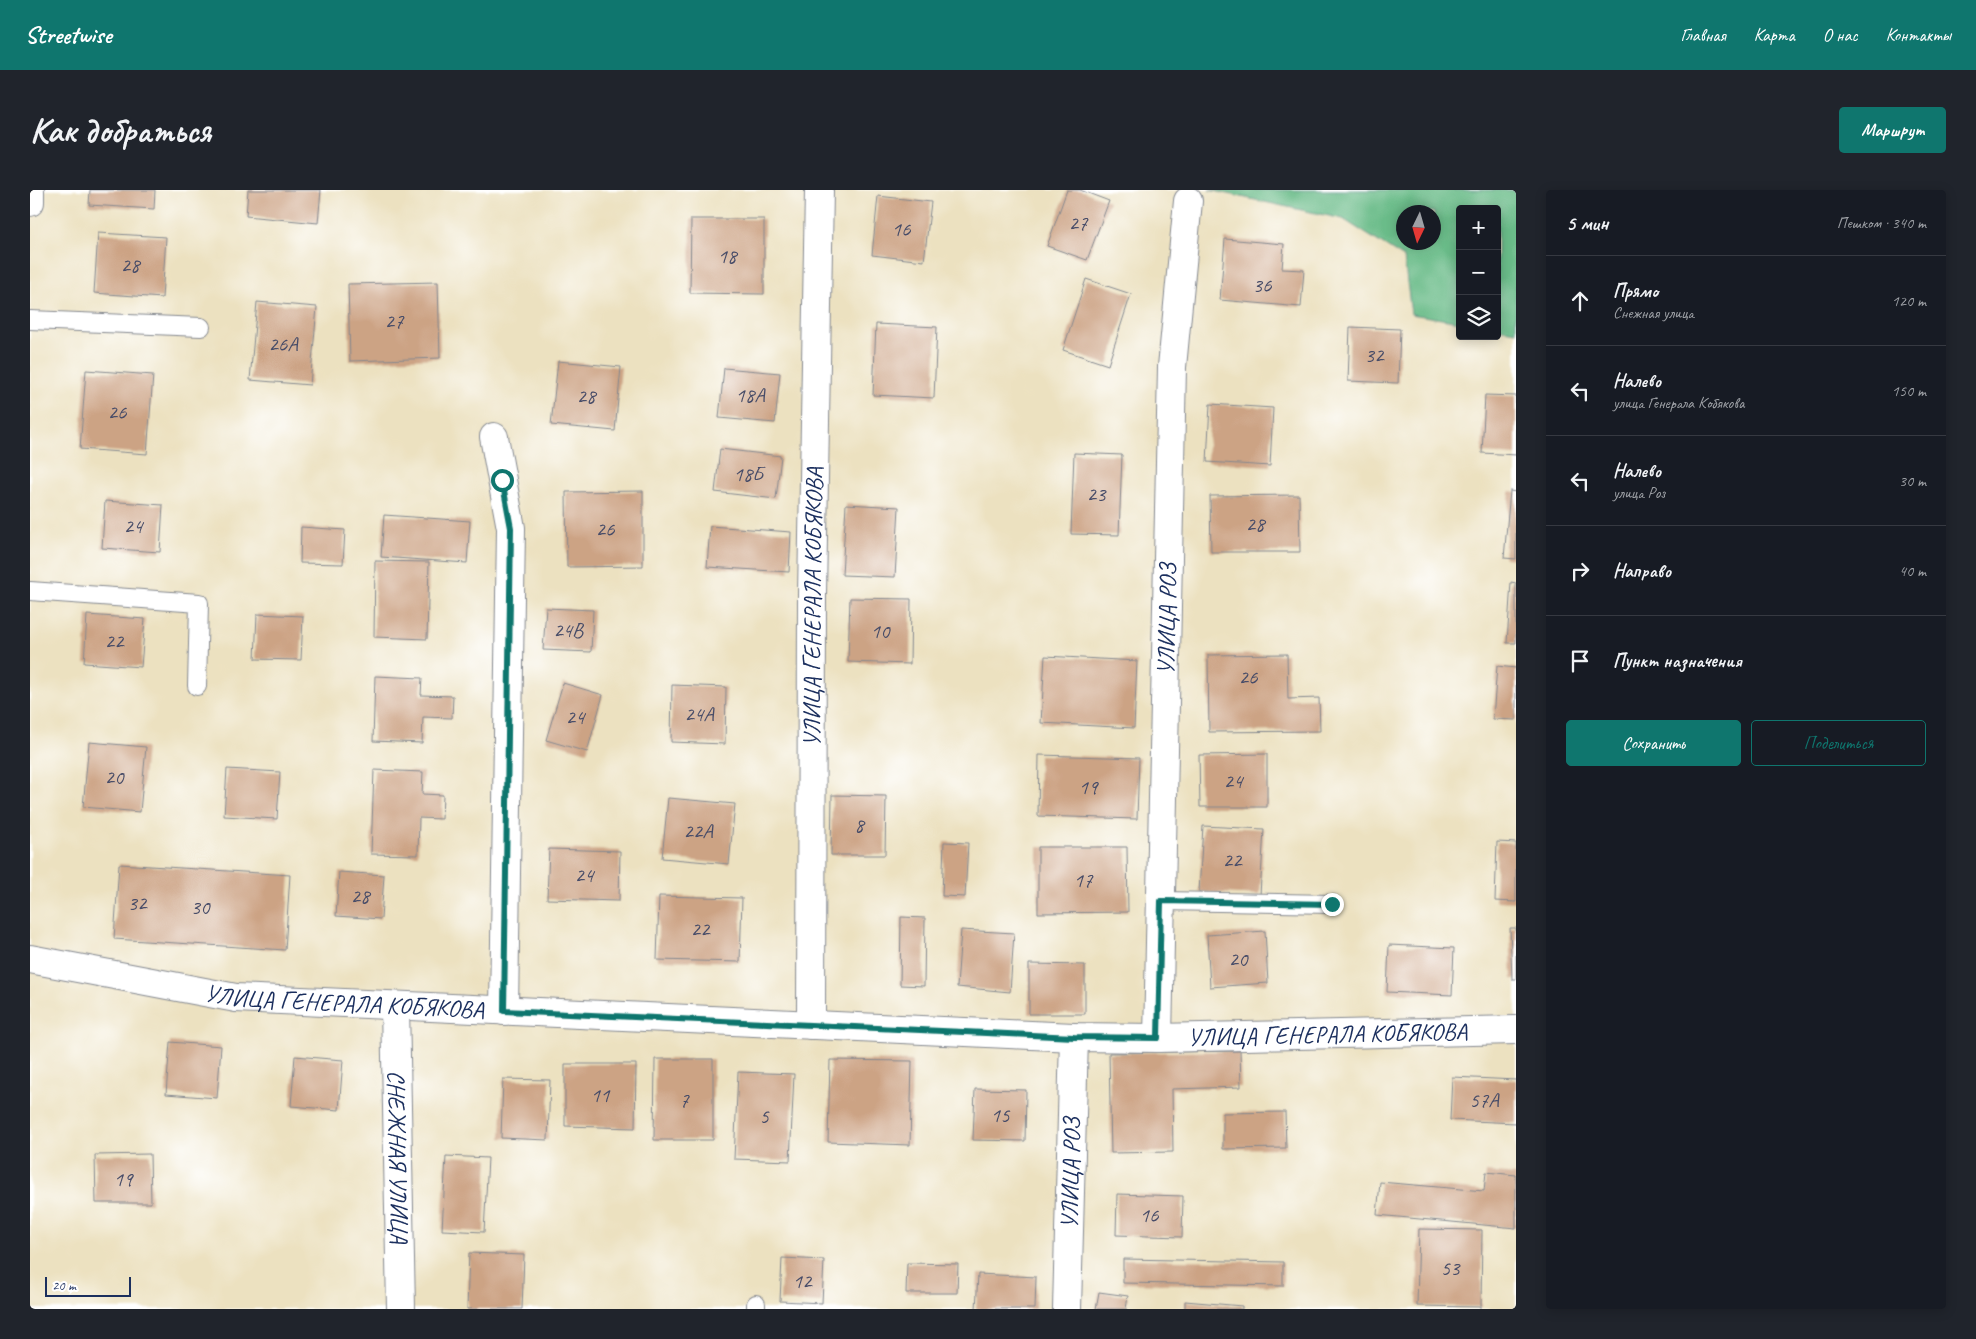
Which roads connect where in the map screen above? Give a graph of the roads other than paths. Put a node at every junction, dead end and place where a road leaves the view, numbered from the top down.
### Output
1 (30, 190) edge
2 (819, 190) edge
3 (1188, 201) dead end
4 (30, 202) edge
5 (30, 320) edge
6 (201, 327) dead end
7 (494, 437) dead end
8 (30, 590) edge
9 (197, 686) dead end
10 (1161, 901) junction
11 (1332, 904) dead end
12 (30, 959) edge
13 (395, 1006) junction
14 (504, 1011) junction
15 (811, 1024) junction
16 (1516, 1030) edge
17 (1074, 1037) junction
18 (1158, 1038) junction
19 (400, 1309) edge
20 (1067, 1309) edge

1 - 4 street
2 - 15 street, УЛИЦА ГЕНЕРАЛА КОБЯКОВА
3 - 10 street, УЛИЦА РОЗ
5 - 6 lane
7 - 14 street
8 - 9 lane
10 - 11 lane
10 - 18 street, УЛИЦА РОЗ
12 - 13 street, УЛИЦА ГЕНЕРАЛА КОБЯКОВА
13 - 14 street, УЛИЦА ГЕНЕРАЛА КОБЯКОВА
13 - 19 street, СНЕЖНАЯ УЛИЦА
14 - 15 street, УЛИЦА ГЕНЕРАЛА КОБЯКОВА
15 - 17 street, УЛИЦА ГЕНЕРАЛА КОБЯКОВА
16 - 18 street, УЛИЦА ГЕНЕРАЛА КОБЯКОВА
17 - 18 street, УЛИЦА ГЕНЕРАЛА КОБЯКОВА
17 - 20 street, УЛИЦА РОЗ

